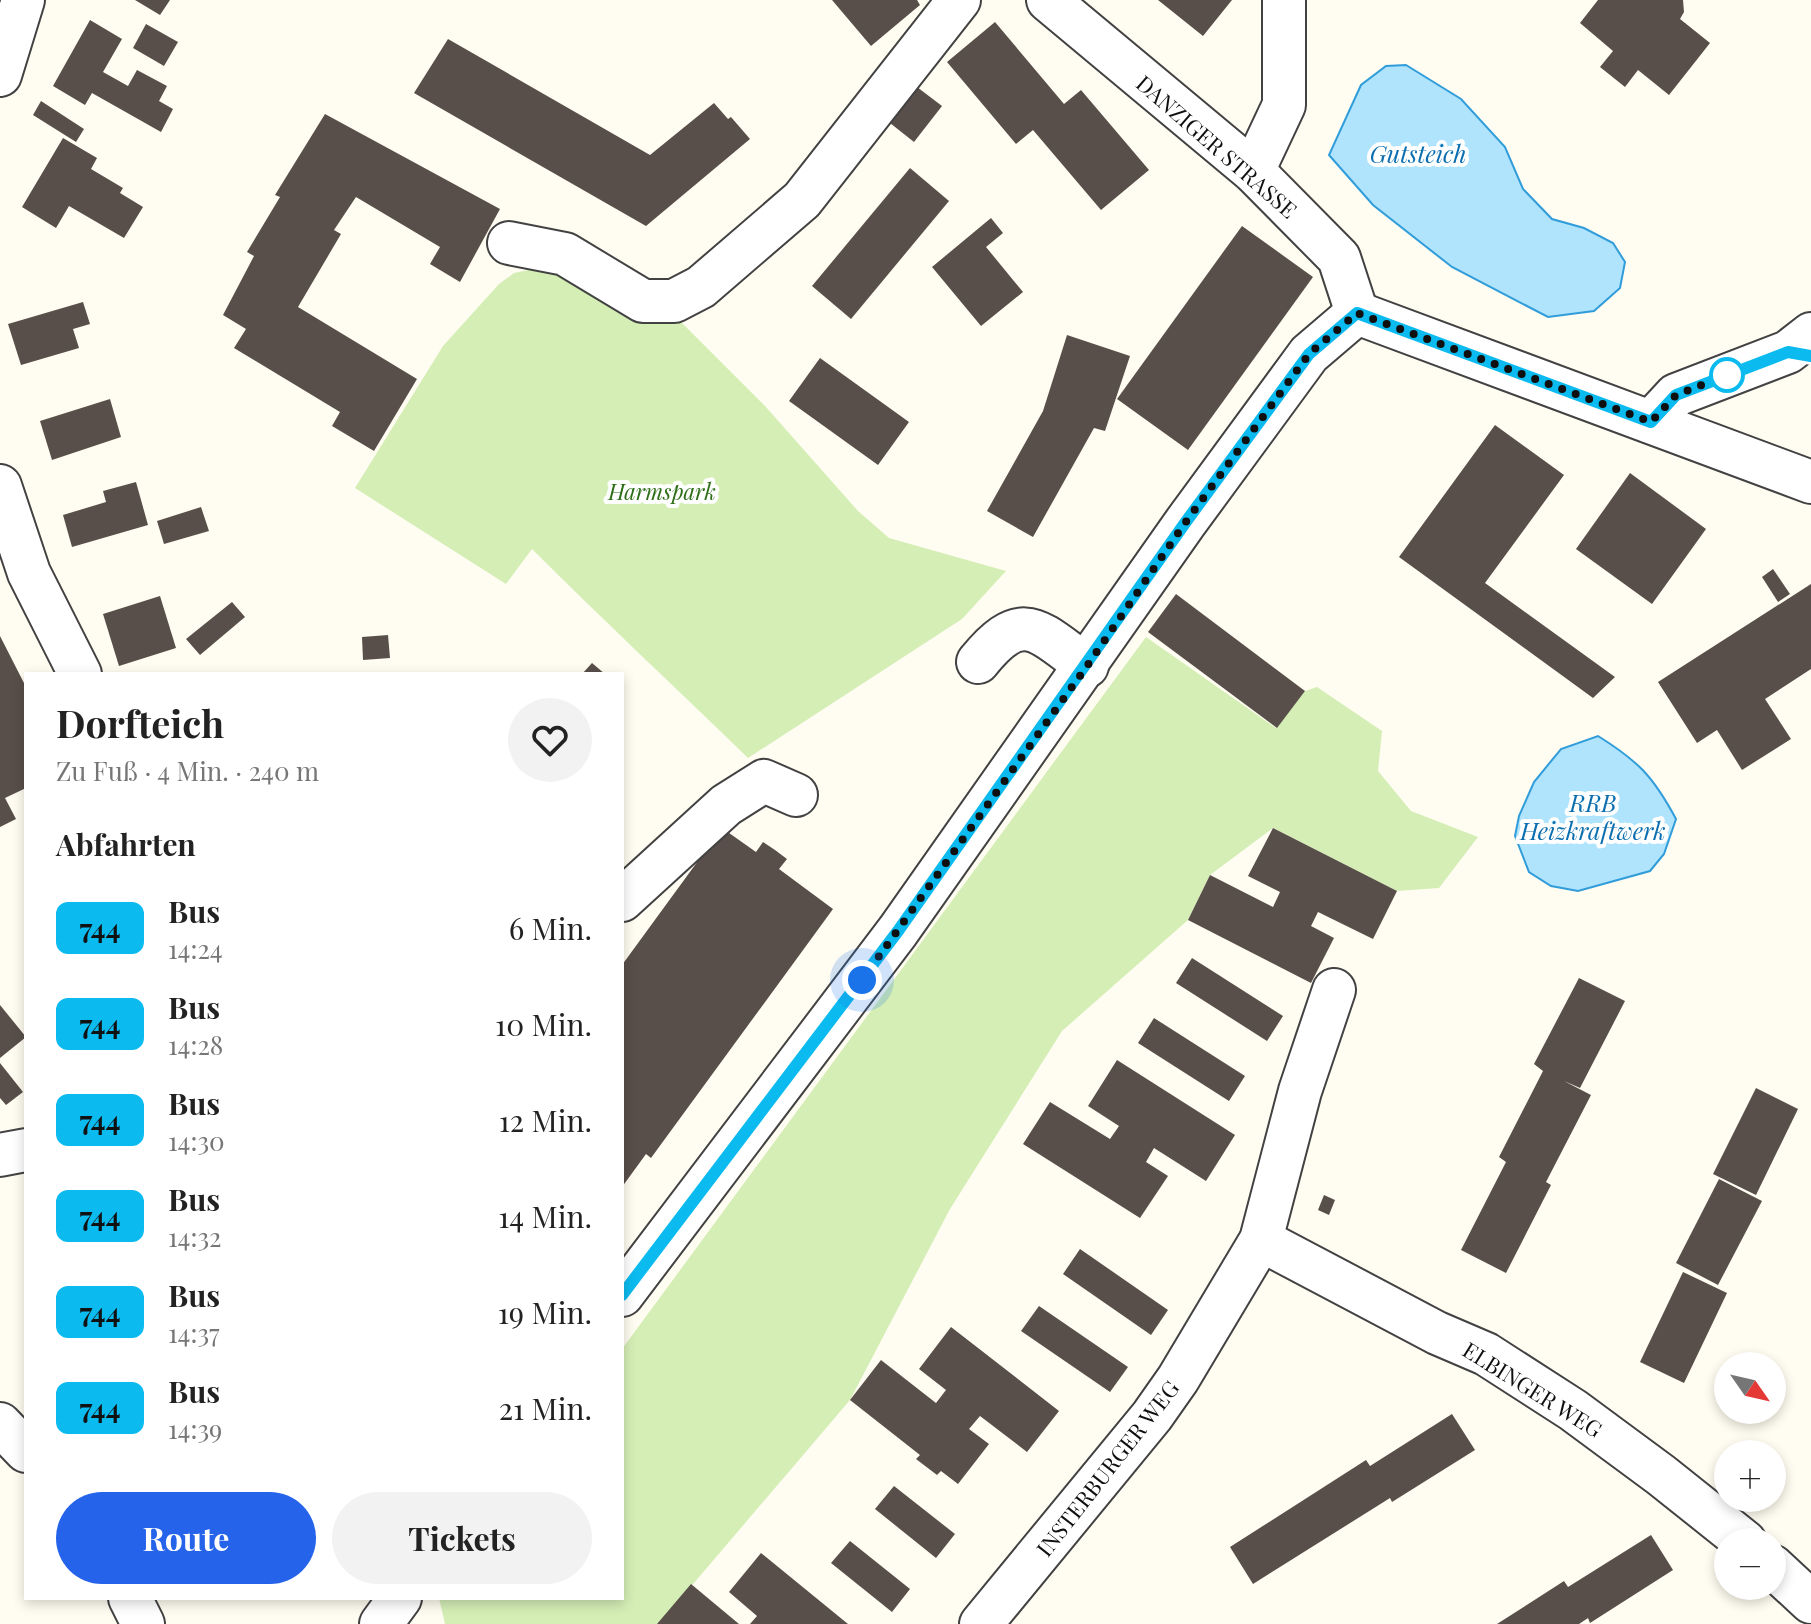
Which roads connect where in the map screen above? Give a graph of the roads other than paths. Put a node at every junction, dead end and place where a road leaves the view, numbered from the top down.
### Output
1 (23, 0) edge
2 (959, 0) edge
3 (1048, 0) edge
4 (1284, 0) edge
5 (0, 75) edge
6 (1253, 171) junction
7 (509, 243) dead end
8 (1357, 313) junction
9 (1803, 347) edge
10 (1651, 422) junction
11 (1811, 482) edge
12 (0, 486) edge
13 (15, 583) edge
14 (978, 662) dead end
15 (1087, 666) junction
16 (79, 672) edge
17 (796, 795) dead end
18 (624, 898) edge
19 (1334, 990) dead end
20 (24, 1150) edge
21 (0, 1155) edge
22 (1261, 1240) junction
23 (624, 1292) edge
24 (0, 1424) edge
25 (24, 1449) edge
26 (1727, 1528) edge
27 (1786, 1579) edge
28 (131, 1600) edge
29 (399, 1600) edge
30 (1811, 1602) edge
31 (143, 1624) edge
32 (382, 1624) edge
33 (981, 1624) edge

1 - 5 street
2 - 7 street
3 - 6 street, DANZIGER STRASSE
4 - 6 street
6 - 8 street, DANZIGER STRASSE
8 - 10 street
8 - 15 street
9 - 10 street
10 - 11 street
12 - 13 street
13 - 16 street
14 - 15 street
15 - 23 street
17 - 18 street
19 - 22 street, INSTERBURGER WEG
20 - 21 street
22 - 26 street, ELBINGER WEG
22 - 33 street, INSTERBURGER WEG
24 - 25 street
27 - 30 street
28 - 31 street
29 - 32 street

